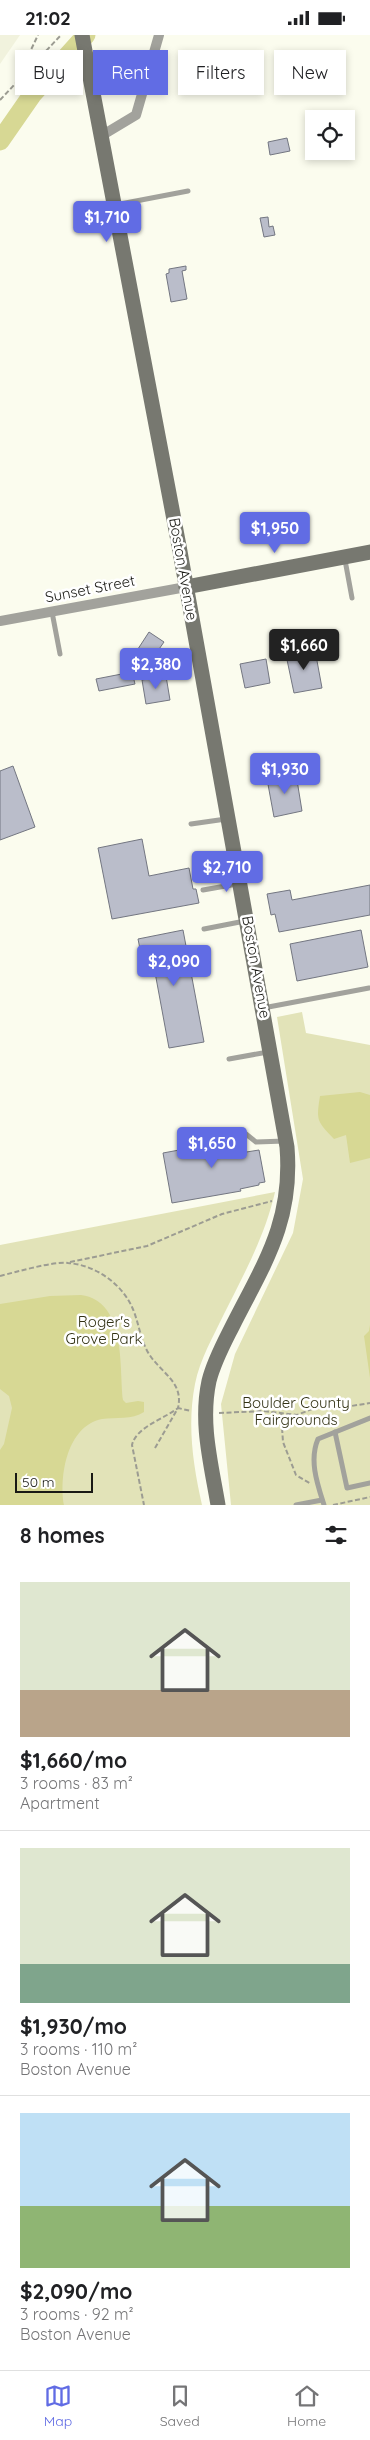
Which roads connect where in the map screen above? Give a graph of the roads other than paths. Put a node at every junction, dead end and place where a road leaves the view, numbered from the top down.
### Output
1 (82, 35) edge
2 (159, 35) edge
3 (101, 137) junction
4 (188, 191) dead end
5 (115, 205) junction
6 (370, 552) edge
7 (345, 557) junction
8 (186, 587) junction
9 (352, 599) dead end
10 (52, 612) junction
11 (0, 621) edge
12 (60, 653) dead end
13 (229, 818) junction
14 (191, 824) dead end
15 (241, 883) junction
16 (203, 890) dead end
17 (248, 921) junction
18 (204, 929) dead end
19 (369, 988) edge
20 (263, 1008) junction
21 (270, 1052) junction
22 (229, 1059) dead end
23 (246, 1134) dead end
24 (286, 1141) junction
25 (370, 1418) edge
26 (335, 1432) junction
27 (370, 1483) edge
28 (323, 1503) edge
29 (218, 1505) edge
30 (296, 1505) edge

1 - 3 street, Boston Avenue
2 - 3 street
3 - 5 street, Boston Avenue
4 - 5 lane
5 - 8 street, Boston Avenue
6 - 7 street
7 - 8 street
7 - 9 lane
8 - 10 street, Sunset Street
8 - 13 street, Boston Avenue
10 - 11 street, Sunset Street
10 - 12 lane
13 - 14 lane
13 - 15 street, Boston Avenue
15 - 16 lane
15 - 17 street, Boston Avenue
17 - 18 lane
17 - 20 street, Boston Avenue
19 - 20 lane
20 - 21 street, Boston Avenue
21 - 22 lane
21 - 24 street, Boston Avenue
23 - 24 lane
24 - 29 street, Boston Avenue
25 - 26 lane
26 - 27 lane
26 - 28 lane
28 - 30 lane

